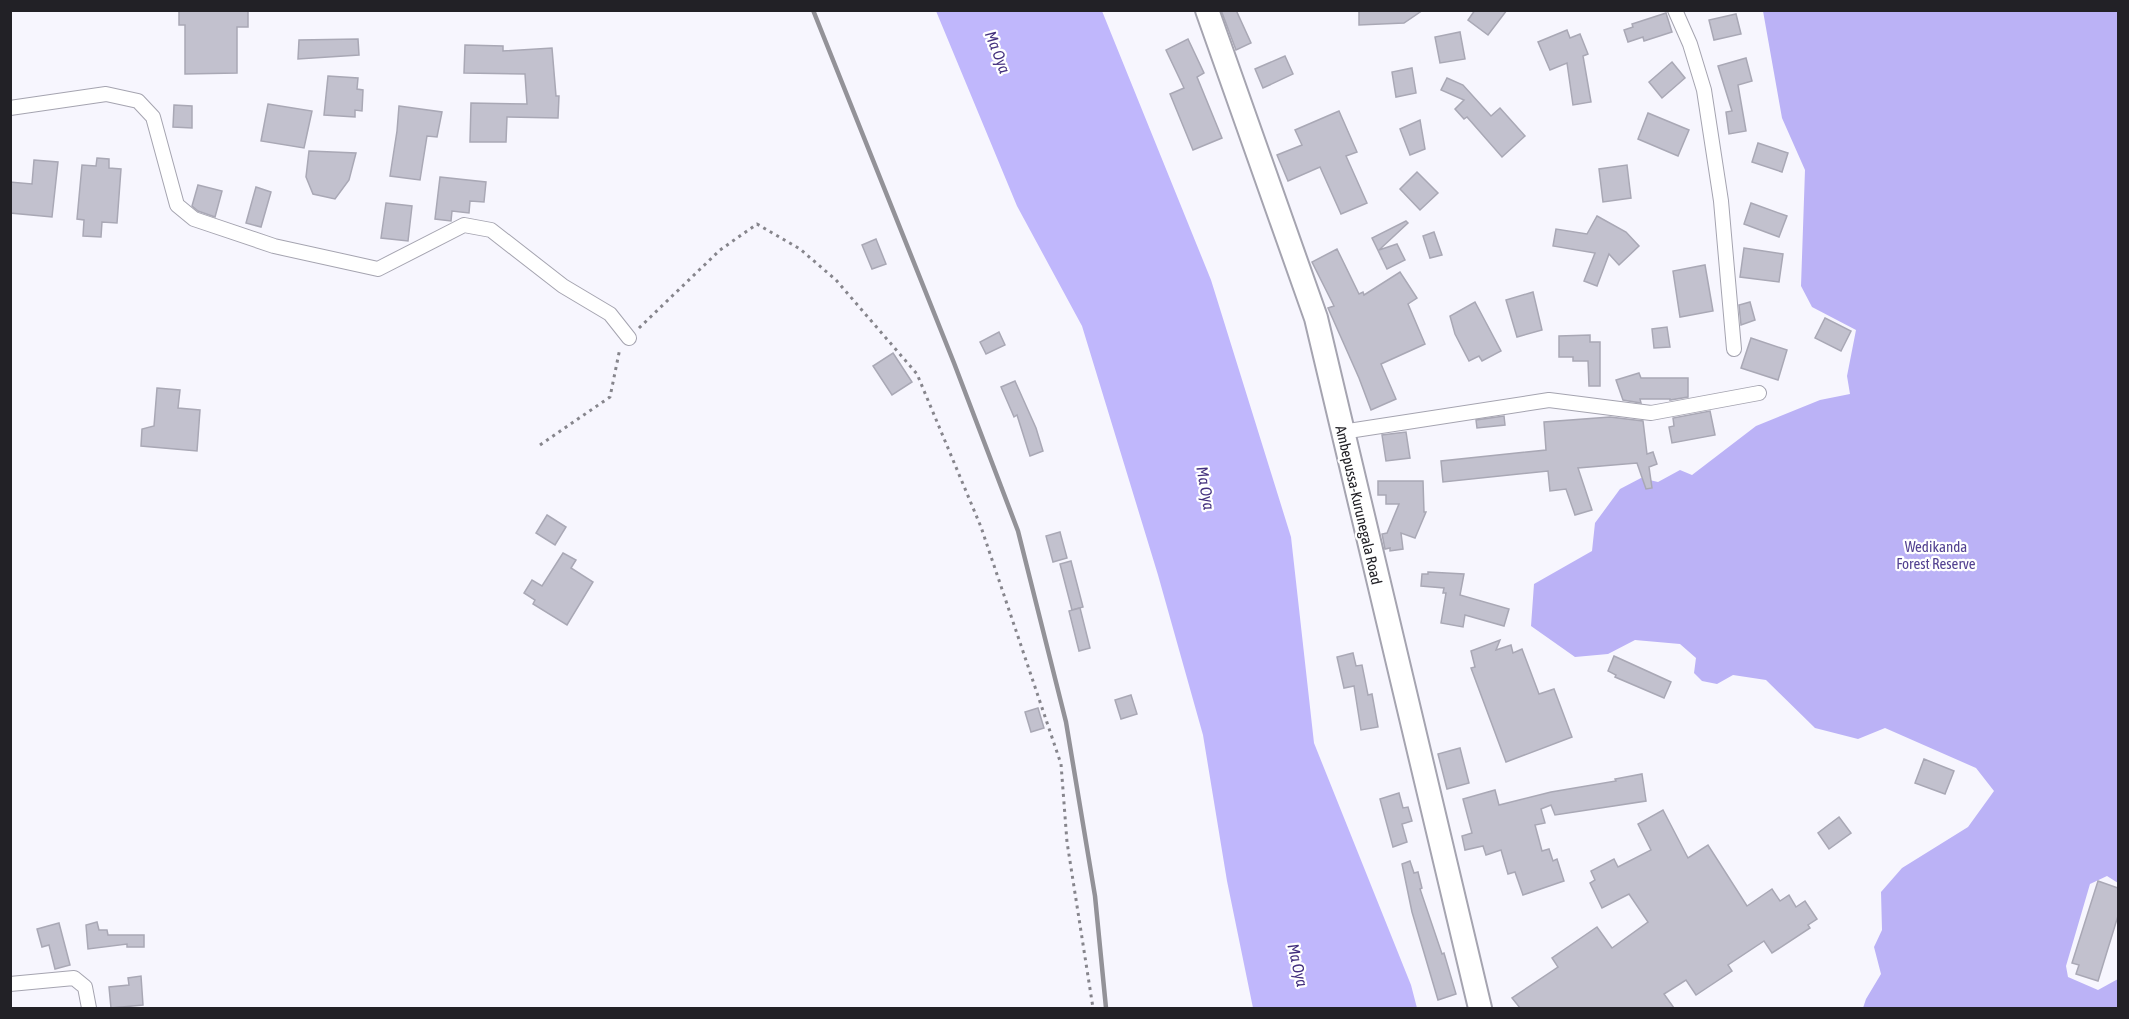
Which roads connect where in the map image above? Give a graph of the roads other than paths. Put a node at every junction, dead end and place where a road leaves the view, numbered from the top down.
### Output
1 (1207, 10) edge
2 (1675, 10) edge
3 (10, 108) edge
4 (629, 338) road end
5 (1734, 349) dead end
6 (1759, 393) dead end
7 (1342, 432) junction
8 (10, 984) edge
9 (90, 1008) edge
10 (1480, 1008) edge

1 - 7 highway, Ambepussa-Kurunegala Road
2 - 5 street
3 - 4 street
6 - 7 street
7 - 10 highway, Ambepussa-Kurunegala Road
8 - 9 street

